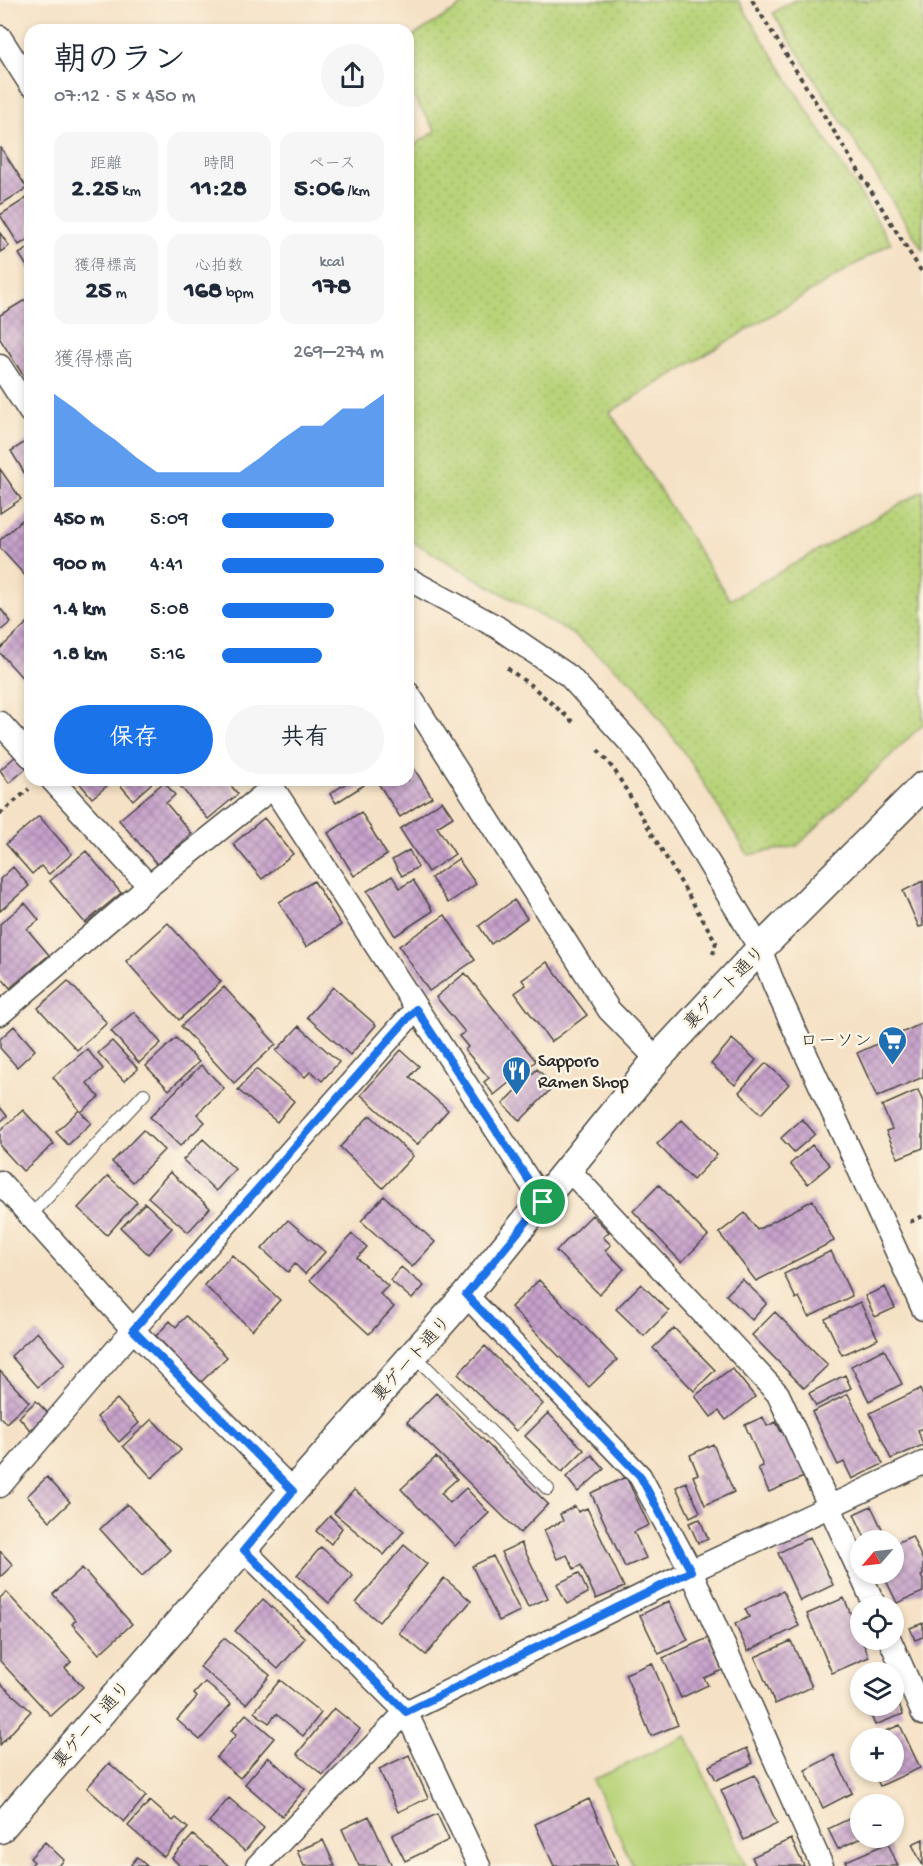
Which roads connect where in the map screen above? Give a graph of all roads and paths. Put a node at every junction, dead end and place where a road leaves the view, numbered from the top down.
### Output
1 (752, 0) edge
2 (0, 37) edge
3 (24, 75) edge
4 (923, 274) edge
5 (0, 366) edge
6 (24, 399) edge
7 (414, 582) edge
8 (506, 668) dead end
9 (414, 702) edge
10 (0, 723) edge
11 (576, 726) dead end
12 (596, 748) dead end
13 (24, 749) edge
14 (38, 786) edge
15 (45, 786) edge
16 (268, 786) edge
17 (271, 786) edge
18 (923, 786) edge
19 (0, 814) edge
20 (149, 886) junction
21 (760, 949) junction
22 (711, 961) dead end
23 (416, 1009) junction
24 (0, 1014) edge
25 (657, 1059) junction
26 (144, 1094) dead end
27 (569, 1170) junction
28 (0, 1182) edge
29 (543, 1202) junction
30 (30, 1216) junction
31 (466, 1295) junction
32 (923, 1309) edge
33 (133, 1330) junction
34 (414, 1355) junction
35 (923, 1463) edge
36 (0, 1486) edge
37 (548, 1489) dead end
38 (293, 1491) junction
39 (830, 1506) junction
40 (244, 1550) junction
41 (691, 1571) junction
42 (870, 1596) edge
43 (894, 1650) edge
44 (406, 1712) junction
45 (923, 1714) edge
46 (0, 1829) edge
47 (257, 1866) edge
48 (479, 1866) edge
49 (822, 1866) edge

1 - 4 path
2 - 3 street
5 - 6 street
7 - 21 street
8 - 11 path
9 - 25 street
10 - 13 street
12 - 22 path
14 - 19 path
15 - 20 street
16 - 20 street
17 - 23 street
18 - 21 street, 裏ゲート通り
20 - 24 street
21 - 25 street, 裏ゲート通り
21 - 32 street
23 - 29 street
23 - 33 street
25 - 27 street, 裏ゲート通り
26 - 30 lane
27 - 29 street, 裏ゲート通り
27 - 39 street
28 - 30 street
29 - 31 street, 裏ゲート通り
30 - 33 street
31 - 34 street, 裏ゲート通り
31 - 41 street
33 - 36 street
33 - 38 street
34 - 37 lane
34 - 38 street, 裏ゲート通り
35 - 39 street
38 - 40 street, 裏ゲート通り
39 - 41 street
39 - 42 street
40 - 44 street
40 - 46 street, 裏ゲート通り
41 - 44 street
41 - 49 street
43 - 45 street
44 - 47 street
44 - 48 street

